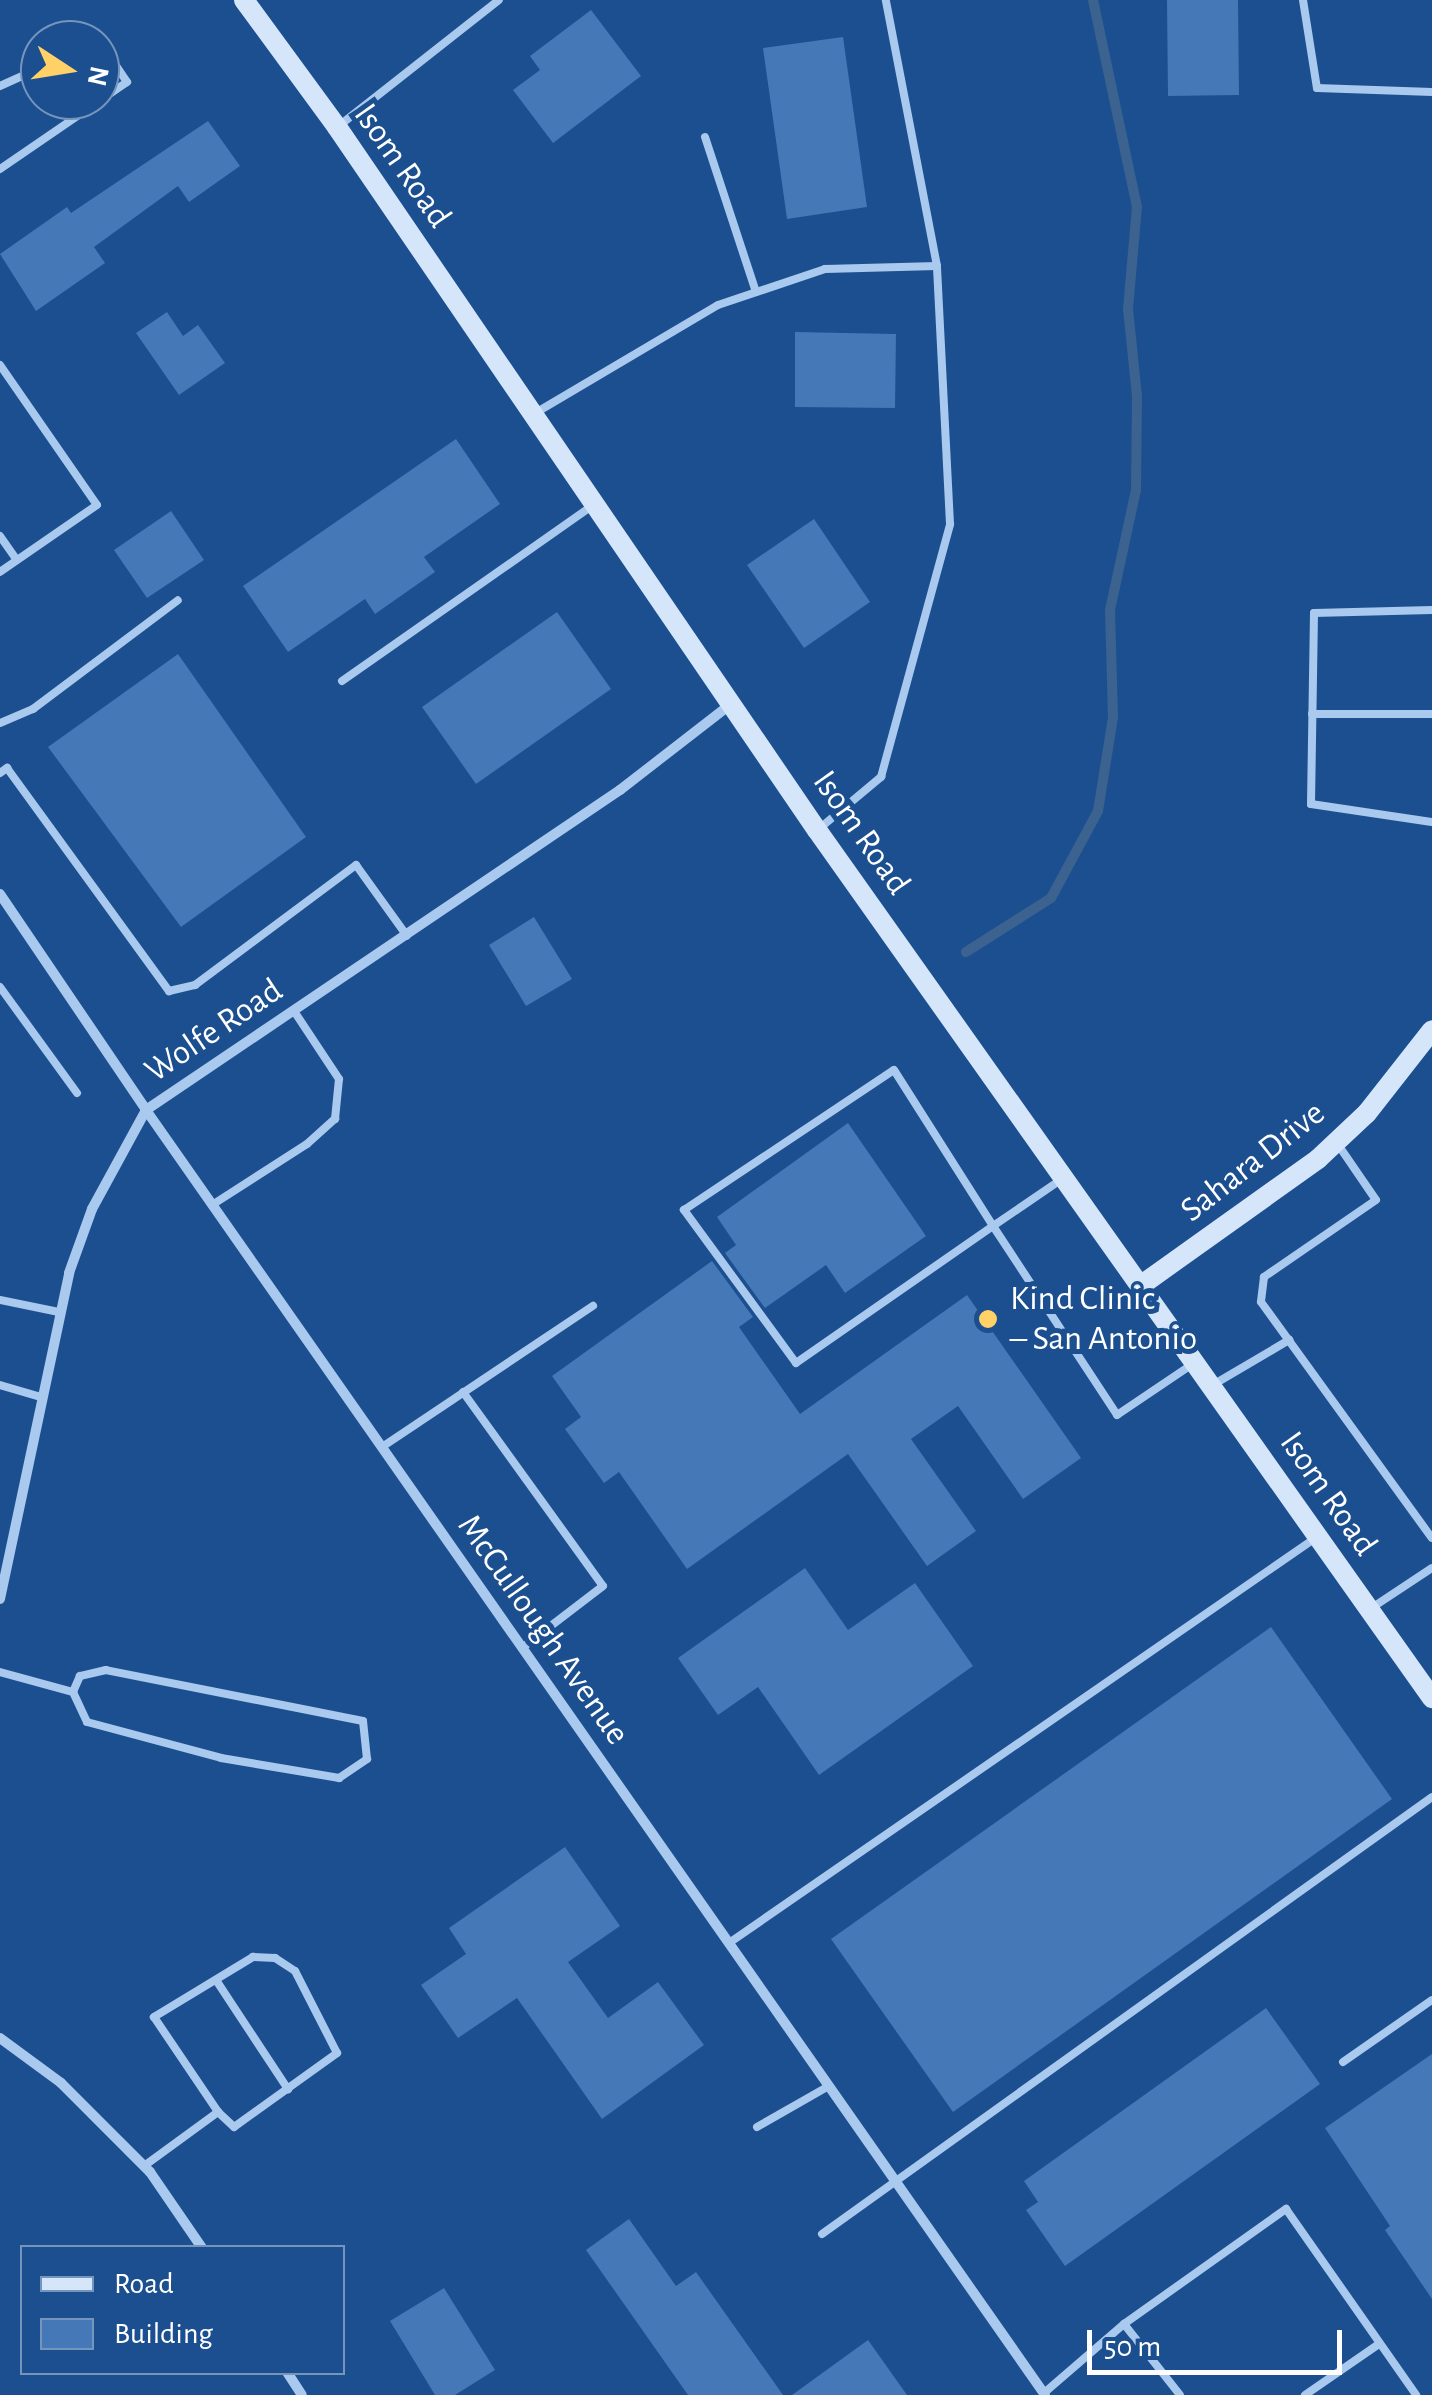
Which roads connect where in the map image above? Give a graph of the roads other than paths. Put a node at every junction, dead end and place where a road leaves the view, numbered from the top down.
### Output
1 (244, 0) edge
2 (498, 0) edge
3 (886, 0) edge
4 (1303, 0) edge
5 (1316, 0) edge
6 (1432, 92) edge
7 (71, 120) edge
8 (337, 128) junction
9 (705, 137) dead end
10 (0, 169) edge
11 (937, 266) junction
12 (756, 292) junction
13 (0, 364) edge
14 (533, 414) junction
15 (596, 503) junction
16 (0, 536) edge
17 (17, 560) junction
18 (0, 572) edge
19 (178, 600) dead end
20 (1432, 610) edge
21 (342, 682) dead end
22 (733, 702) junction
23 (1312, 714) junction
24 (1432, 714) edge
25 (0, 723) edge
26 (0, 772) edge
27 (1432, 822) edge
28 (817, 830) junction
29 (0, 894) edge
30 (406, 936) junction
31 (0, 987) edge
32 (294, 1011) junction
33 (1432, 1030) edge
34 (77, 1093) dead end
35 (146, 1110) junction
36 (1336, 1142) junction
37 (1062, 1178) junction
38 (212, 1205) junction
39 (994, 1226) junction
40 (1140, 1286) junction
41 (0, 1300) edge
42 (592, 1306) dead end
43 (59, 1312) junction
44 (1290, 1340) junction
45 (1196, 1362) junction
46 (0, 1385) edge
47 (1211, 1386) junction
48 (464, 1392) junction
49 (41, 1397) junction
50 (382, 1447) junction
51 (1318, 1536) junction
52 (1432, 1538) edge
53 (4, 1554) edge
54 (1432, 1568) edge
55 (0, 1599) edge
56 (1370, 1609) junction
57 (522, 1648) junction
58 (0, 1672) edge
59 (1428, 1685) edge
60 (72, 1692) junction
61 (1432, 1797) edge
62 (729, 1943) junction
63 (216, 1980) junction
64 (1432, 2000) edge
65 (0, 2038) edge
66 (1342, 2062) dead end
67 (829, 2086) junction
68 (288, 2090) junction
69 (218, 2112) junction
70 (758, 2127) dead end
71 (144, 2166) junction
72 (895, 2180) junction
73 (822, 2234) dead end
74 (200, 2245) edge
75 (1124, 2324) junction
76 (1379, 2344) junction
77 (1044, 2394) edge
78 (1180, 2395) edge
79 (1305, 2395) edge
80 (1416, 2395) edge

1 - 8 street, Isom Road
2 - 8 lane
3 - 11 lane
4 - 5 lane
4 - 6 lane
7 - 10 lane
8 - 14 street, Isom Road
9 - 12 lane
11 - 12 lane
11 - 28 lane
12 - 14 lane
13 - 17 lane
14 - 15 street, Isom Road
15 - 21 lane
15 - 22 street, Isom Road
16 - 17 lane
17 - 18 lane
19 - 25 lane
20 - 23 lane
22 - 28 street, Isom Road
22 - 30 street, Wolfe Road
23 - 24 lane
23 - 27 lane
26 - 30 lane
28 - 37 street, Isom Road
29 - 35 street, McCullough Avenue
30 - 32 street, Wolfe Road
31 - 34 lane
32 - 35 street, Wolfe Road
32 - 38 lane
33 - 36 street, Sahara Drive
35 - 38 street, McCullough Avenue
35 - 43 street, Wolfe Road
36 - 40 street, Sahara Drive
36 - 44 lane
37 - 39 lane
37 - 40 street, Isom Road
38 - 50 street, McCullough Avenue
39 - 39 lane
39 - 45 lane
40 - 45 street, Isom Road
41 - 43 lane
42 - 48 lane
43 - 49 street, Wolfe Road
44 - 47 lane
44 - 52 lane
45 - 47 street, Isom Road
46 - 49 lane
47 - 51 street, Isom Road
48 - 50 lane
48 - 57 lane
49 - 53 street, Wolfe Road
50 - 57 street, McCullough Avenue
51 - 56 street, Isom Road
51 - 62 lane
53 - 55 street, Wolfe Road
54 - 56 lane
56 - 59 street, Isom Road
57 - 62 street, McCullough Avenue
58 - 60 lane
60 - 60 lane
61 - 72 lane
62 - 67 street, McCullough Avenue
63 - 68 lane
63 - 68 lane
63 - 69 lane
64 - 66 lane
65 - 71 street
67 - 70 lane
67 - 72 street, McCullough Avenue
68 - 69 lane
69 - 71 lane
71 - 74 street
72 - 73 lane
72 - 77 street, McCullough Avenue
75 - 76 lane
75 - 77 lane
75 - 78 lane
76 - 79 lane
76 - 80 lane

